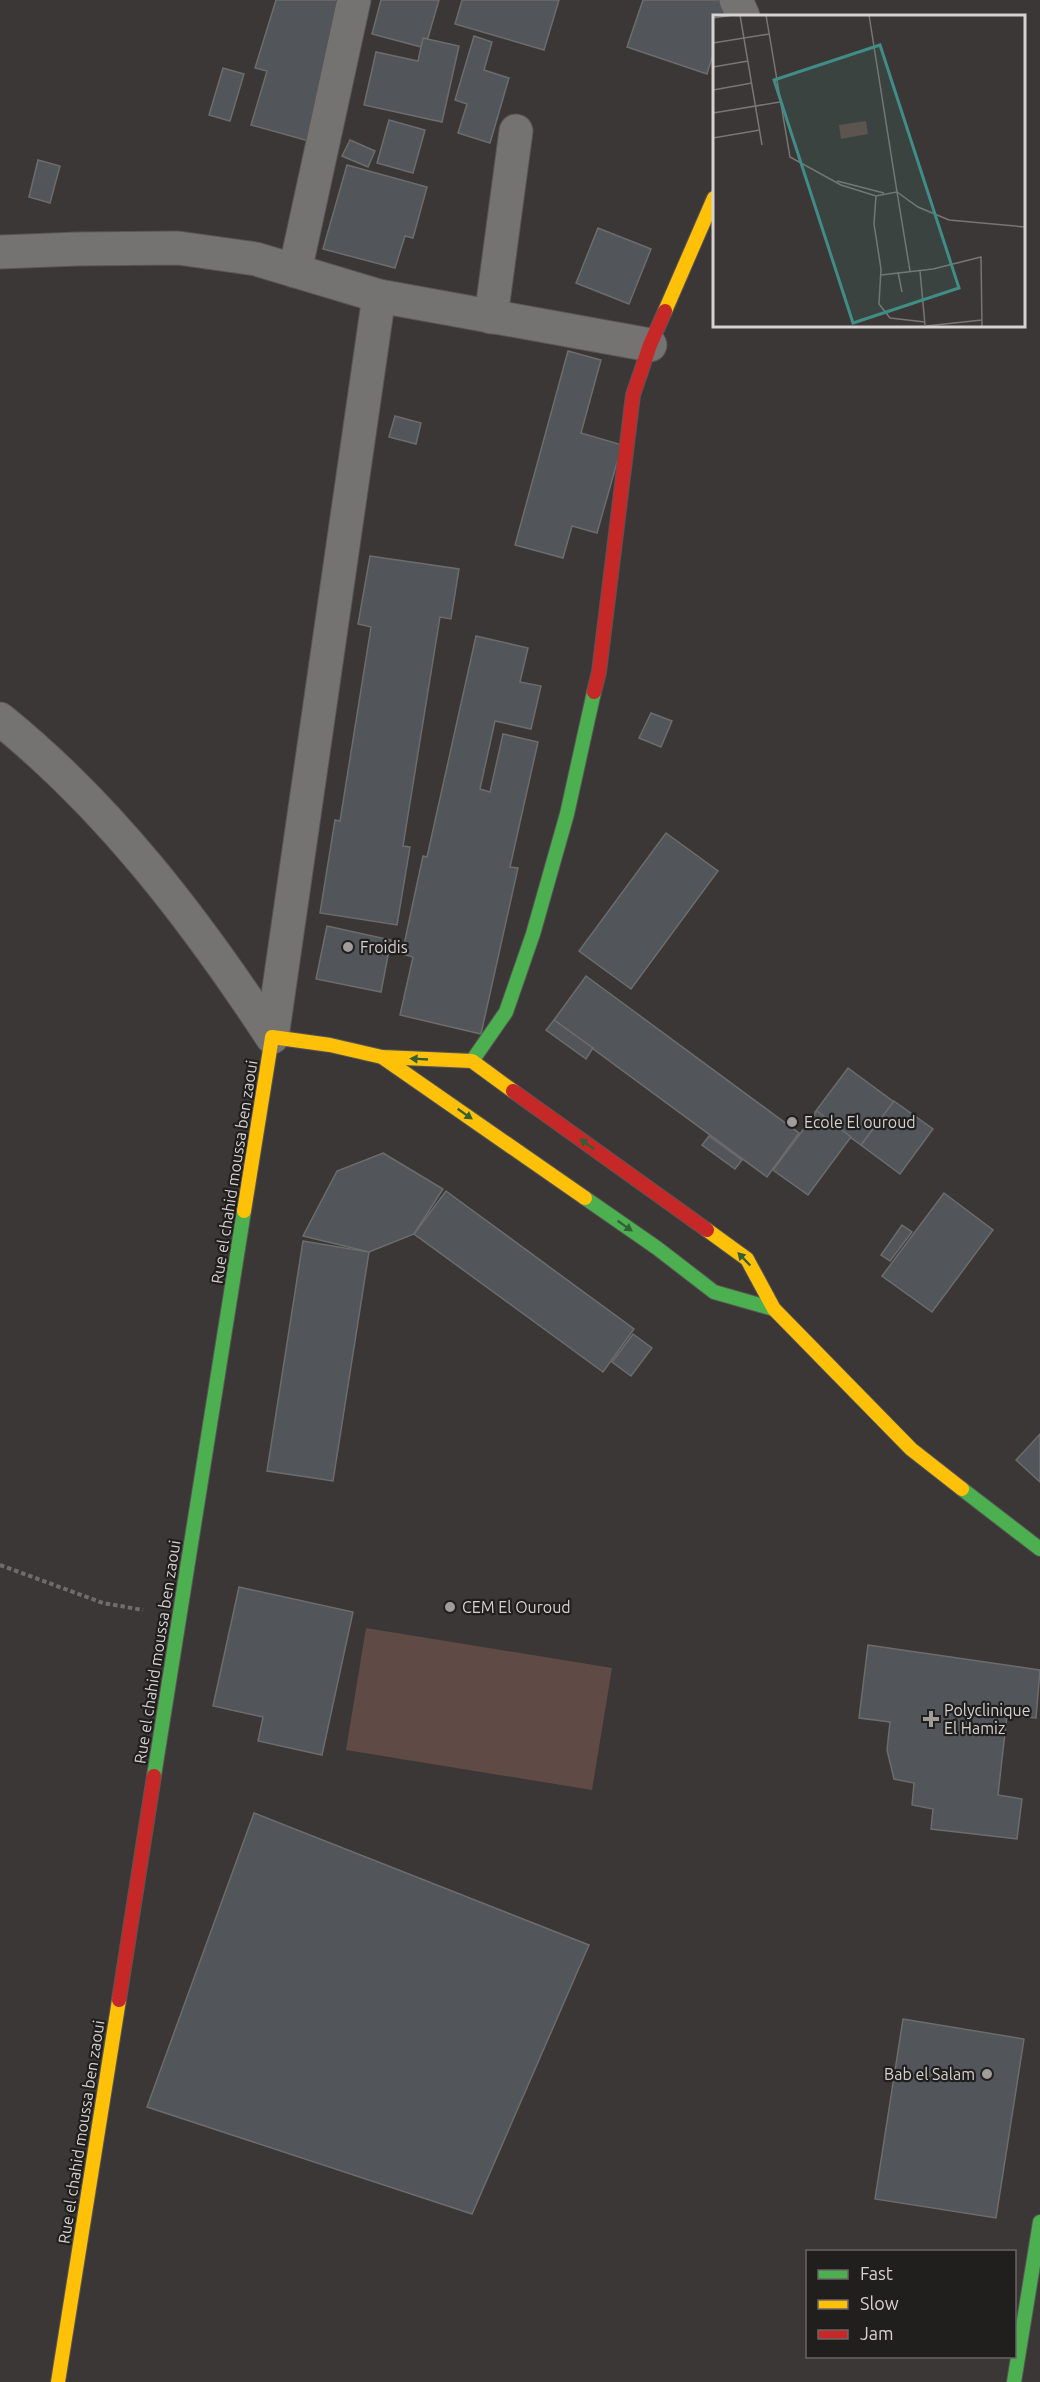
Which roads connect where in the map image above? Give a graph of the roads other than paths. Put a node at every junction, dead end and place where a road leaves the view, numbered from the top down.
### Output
1 (354, 0) edge
2 (736, 0) edge
3 (742, 15) edge
4 (516, 131) dead end
5 (713, 200) edge
6 (0, 252) edge
7 (295, 271) junction
8 (379, 296) junction
9 (491, 317) junction
10 (650, 345) junction
11 (0, 719) edge
12 (272, 1037) junction
13 (382, 1057) junction
14 (472, 1061) junction
15 (774, 1309) junction
16 (1040, 1549) edge
17 (1040, 2222) edge
18 (58, 2382) edge
19 (1014, 2382) edge

1 - 7 street
2 - 3 street
4 - 9 street
5 - 10 street
6 - 7 street
7 - 8 street
8 - 9 street
8 - 12 street
9 - 10 street
10 - 14 street
11 - 12 street
12 - 13 street
12 - 18 street, Rue el chahid moussa ben zaoui
14 -> 13 street
13 -> 15 street
15 -> 14 street
15 - 16 street
17 - 19 street

